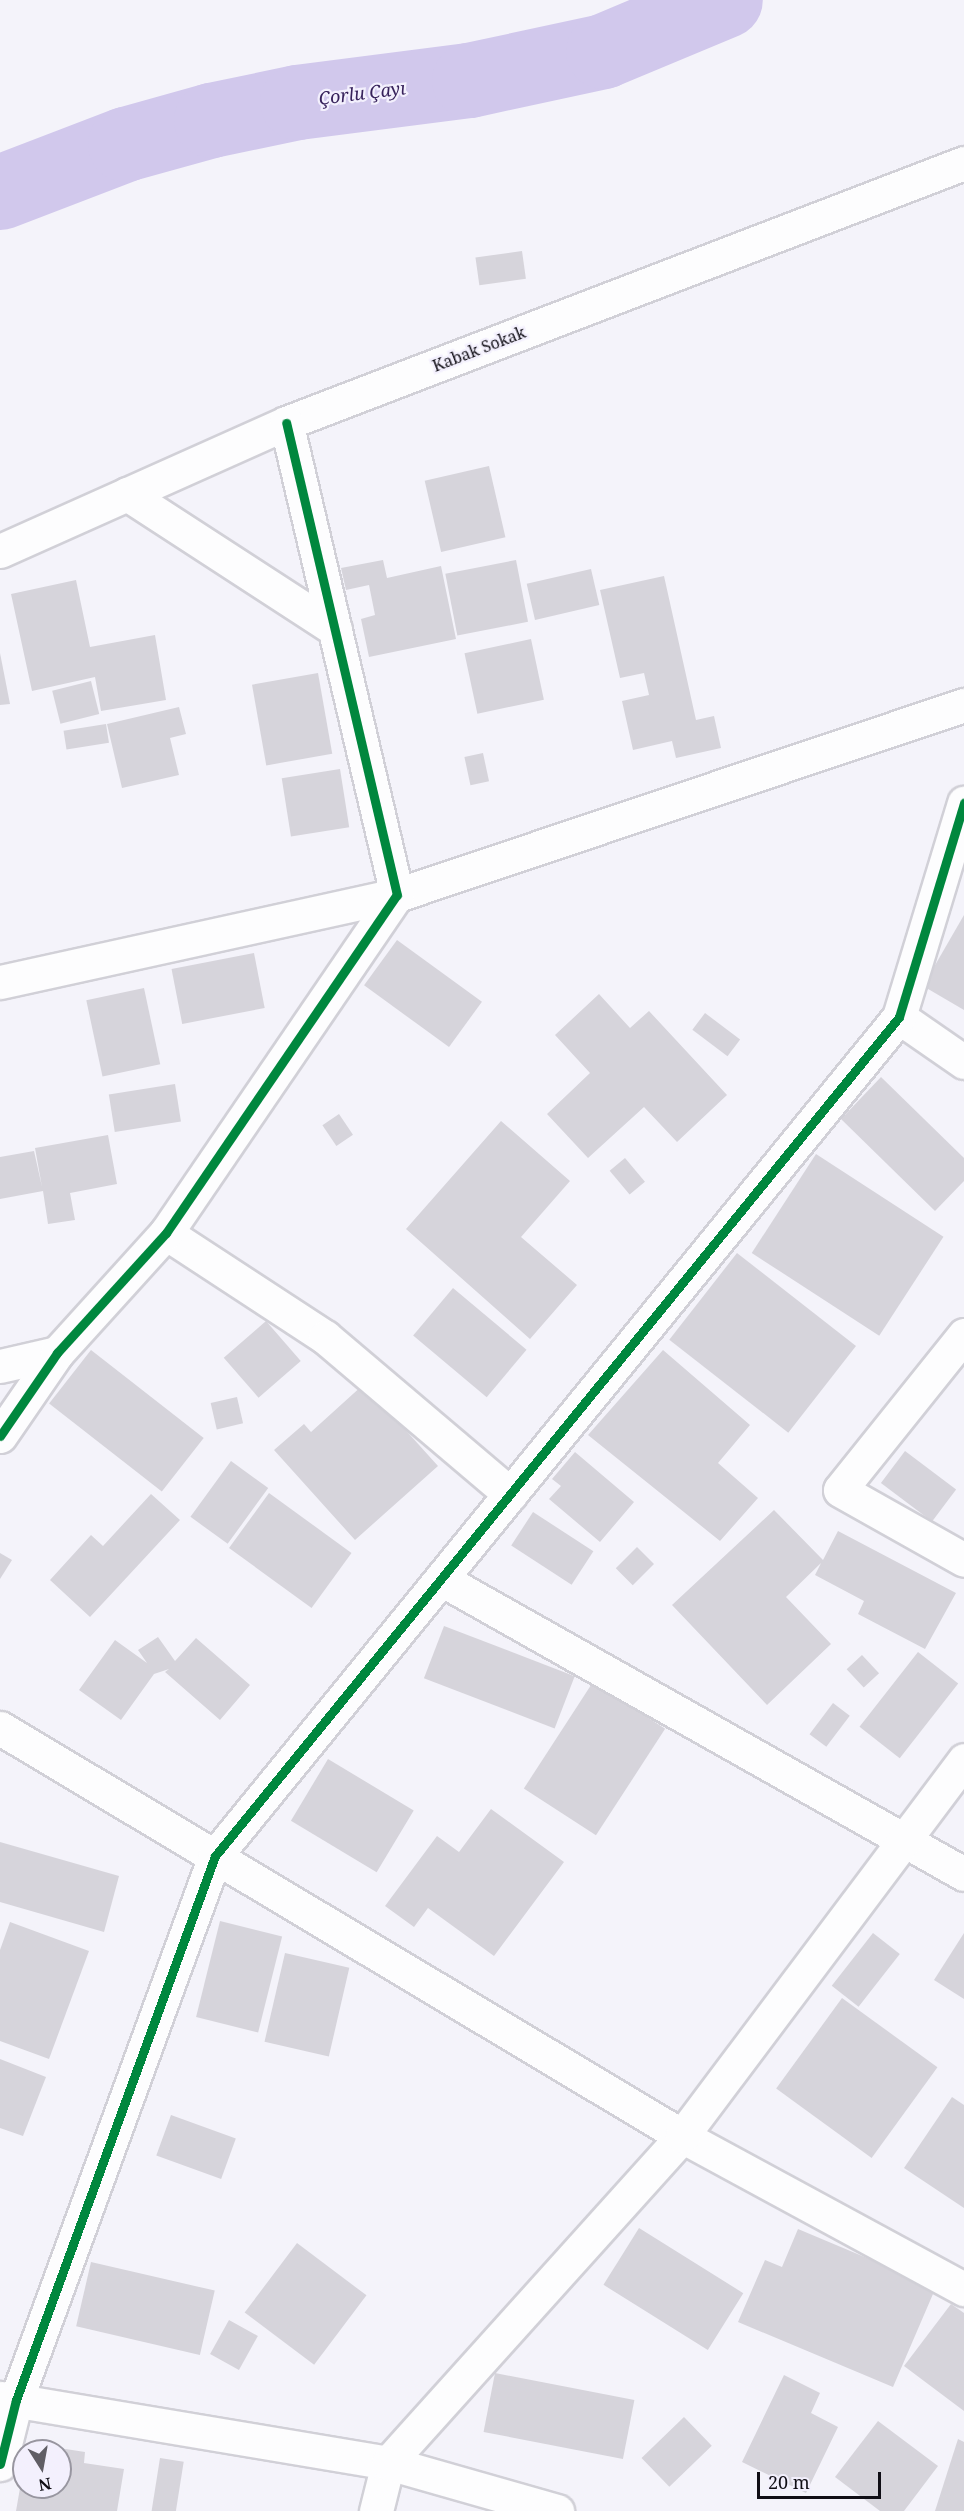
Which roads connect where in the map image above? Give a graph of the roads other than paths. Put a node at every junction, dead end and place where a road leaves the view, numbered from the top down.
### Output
1 (964, 163) edge
2 (286, 423) junction
3 (127, 494) junction
4 (0, 551) edge
5 (335, 629) junction
6 (964, 705) edge
7 (964, 803) edge
8 (397, 895) junction
9 (0, 982) edge
10 (899, 1017) junction
11 (964, 1062) edge
12 (166, 1233) junction
13 (964, 1335) edge
14 (57, 1353) junction
15 (0, 1366) edge
16 (0, 1436) edge
17 (510, 1494) junction
18 (964, 1560) edge
19 (441, 1579) junction
20 (0, 1728) edge
21 (964, 1760) edge
22 (903, 1842) junction
23 (215, 1856) junction
24 (964, 1874) edge
25 (682, 2136) junction
26 (964, 2289) edge
27 (8, 2399) edge
28 (388, 2463) junction
29 (0, 2464) edge
30 (376, 2511) edge
31 (557, 2511) edge

1 - 2 street, Kabak Sokak
2 - 3 street, Kabak Sokak
2 - 5 street
3 - 4 street, Kabak Sokak
3 - 5 street
5 - 8 street
6 - 8 street
7 - 10 street
8 - 9 street
8 - 12 street
10 - 11 street
10 - 17 street
12 - 14 street
12 - 17 street
13 - 18 street
14 - 15 street
14 - 16 street
17 - 19 street
19 - 22 street
19 - 23 street
20 - 23 street
21 - 22 street
22 - 24 street
22 - 25 street
23 - 25 street
23 - 27 street
25 - 26 street
25 - 28 street
27 - 28 street
27 - 29 street
28 - 30 street
28 - 31 street

